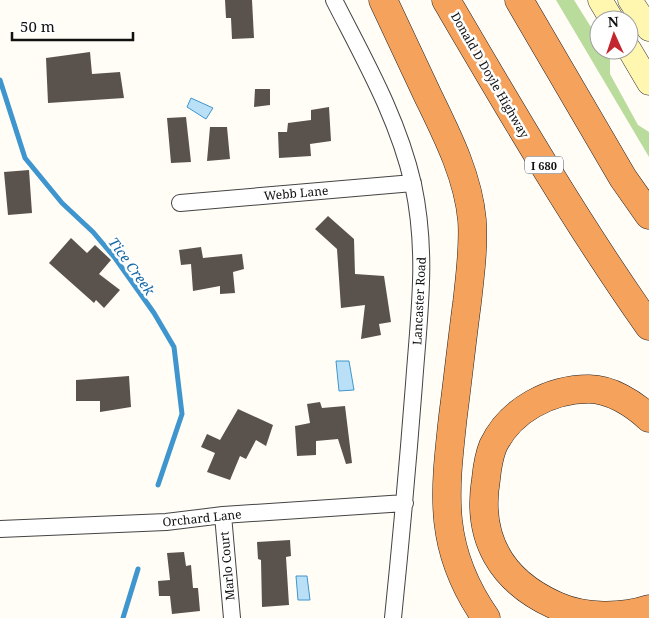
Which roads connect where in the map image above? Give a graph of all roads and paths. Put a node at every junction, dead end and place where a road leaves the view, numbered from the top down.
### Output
1 (334, 0) edge
2 (383, 0) edge
3 (446, 0) edge
4 (520, 0) edge
5 (630, 0) edge
6 (649, 29) edge
7 (635, 60) edge
8 (649, 83) edge
9 (412, 184) junction
10 (180, 204) dead end
11 (649, 215) edge
12 (649, 326) edge
13 (649, 418) edge
14 (405, 503) junction
15 (223, 515) junction
16 (0, 529) edge
17 (649, 609) edge
18 (232, 618) edge
19 (393, 618) edge
20 (486, 618) edge

1 - 9 street, Lancaster Road
2 - 20 highway
3 - 12 highway, Donald D Doyle Highway / I 680
4 - 11 highway
5 - 6 main road
7 - 8 main road
9 - 10 street, Webb Lane
9 - 14 street, Lancaster Road
13 - 17 highway
14 - 15 street, Orchard Lane
14 - 19 street, Lancaster Road
15 - 16 street, Orchard Lane
15 - 18 street, Marlo Court

